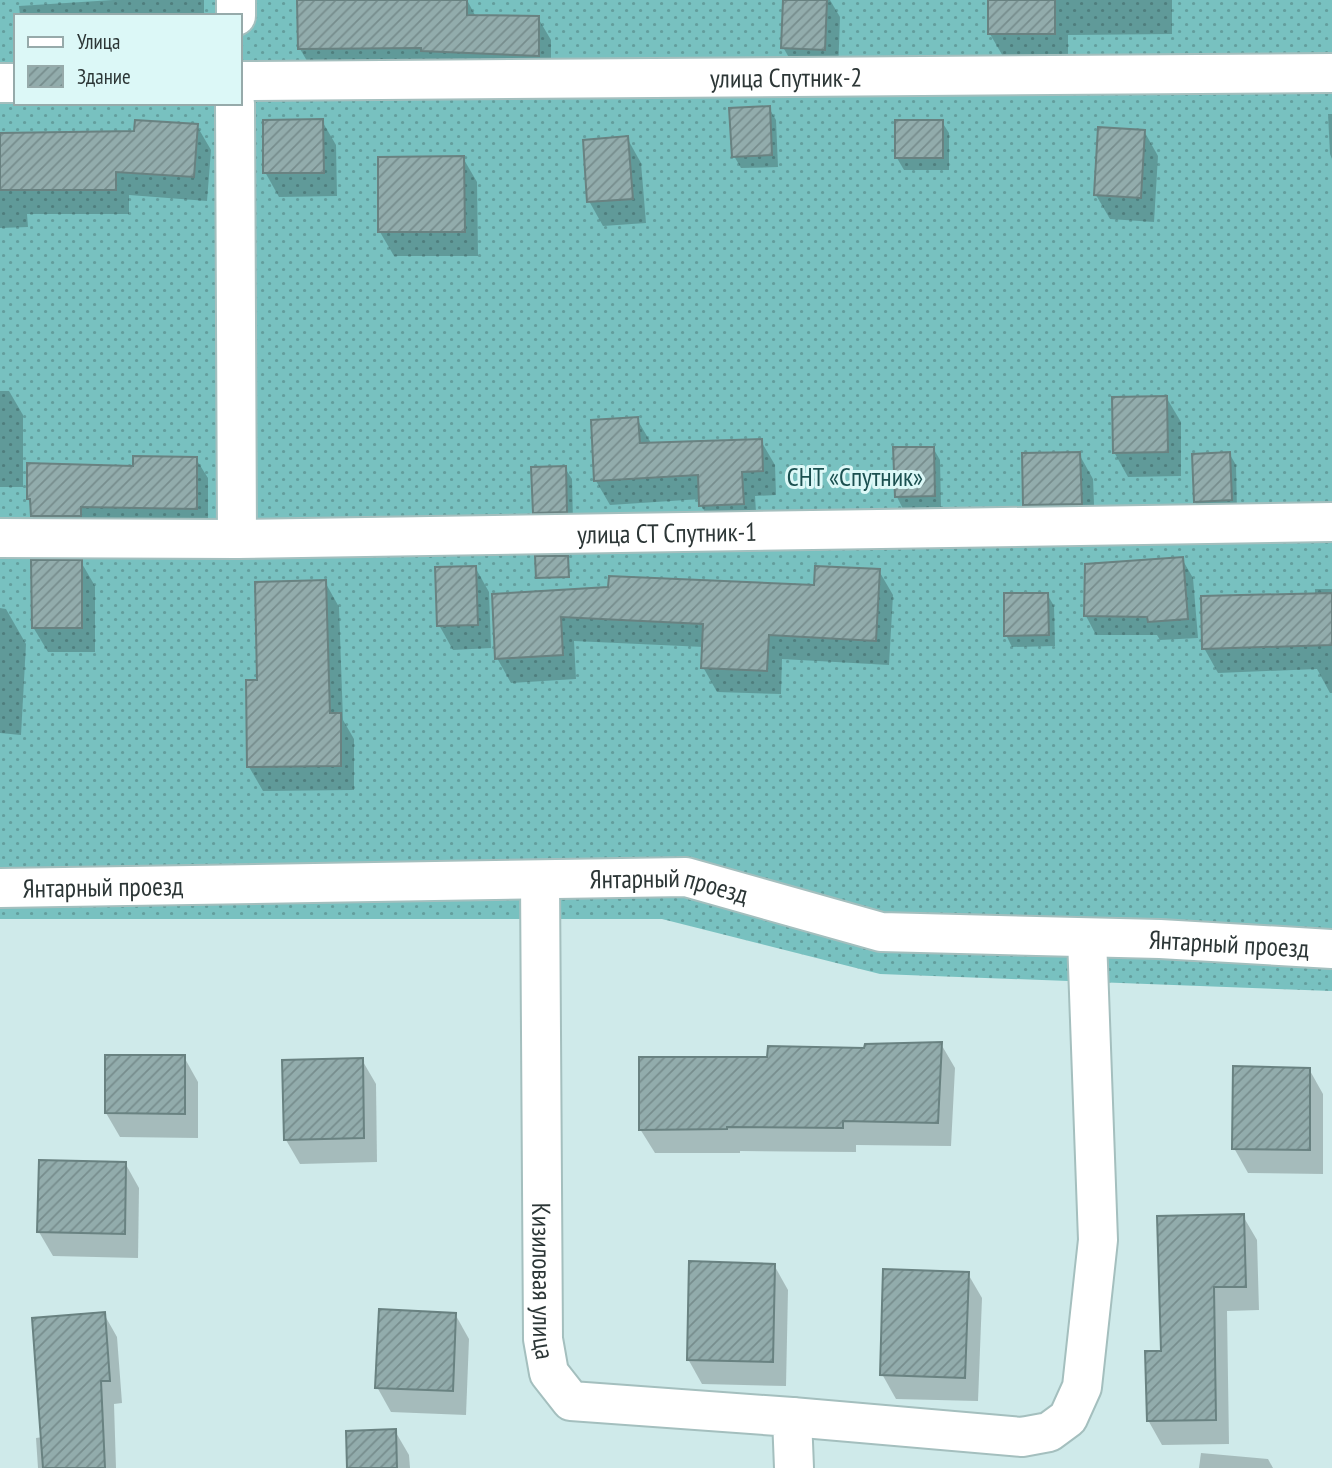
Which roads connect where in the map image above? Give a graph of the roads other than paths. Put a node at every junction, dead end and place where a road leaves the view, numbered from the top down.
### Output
1 (1332, 73) edge
2 (242, 82) edge
3 (235, 105) edge
4 (1332, 522) edge
5 (0, 538) edge
6 (237, 539) junction
7 (540, 880) junction
8 (0, 888) edge
9 (1087, 938) junction
10 (1332, 949) edge
11 (792, 1417) junction
12 (794, 1468) edge

1 - 2 street, улица Спутник-2
3 - 6 street
4 - 6 street, улица СТ Спутник-1
5 - 6 street, улица СТ Спутник-1
7 - 8 street, Янтарный проезд
7 - 9 street, Янтарный проезд
7 - 11 street, Кизиловая улица
9 - 10 street, Янтарный проезд
9 - 11 street, Кизиловая улица
11 - 12 street

